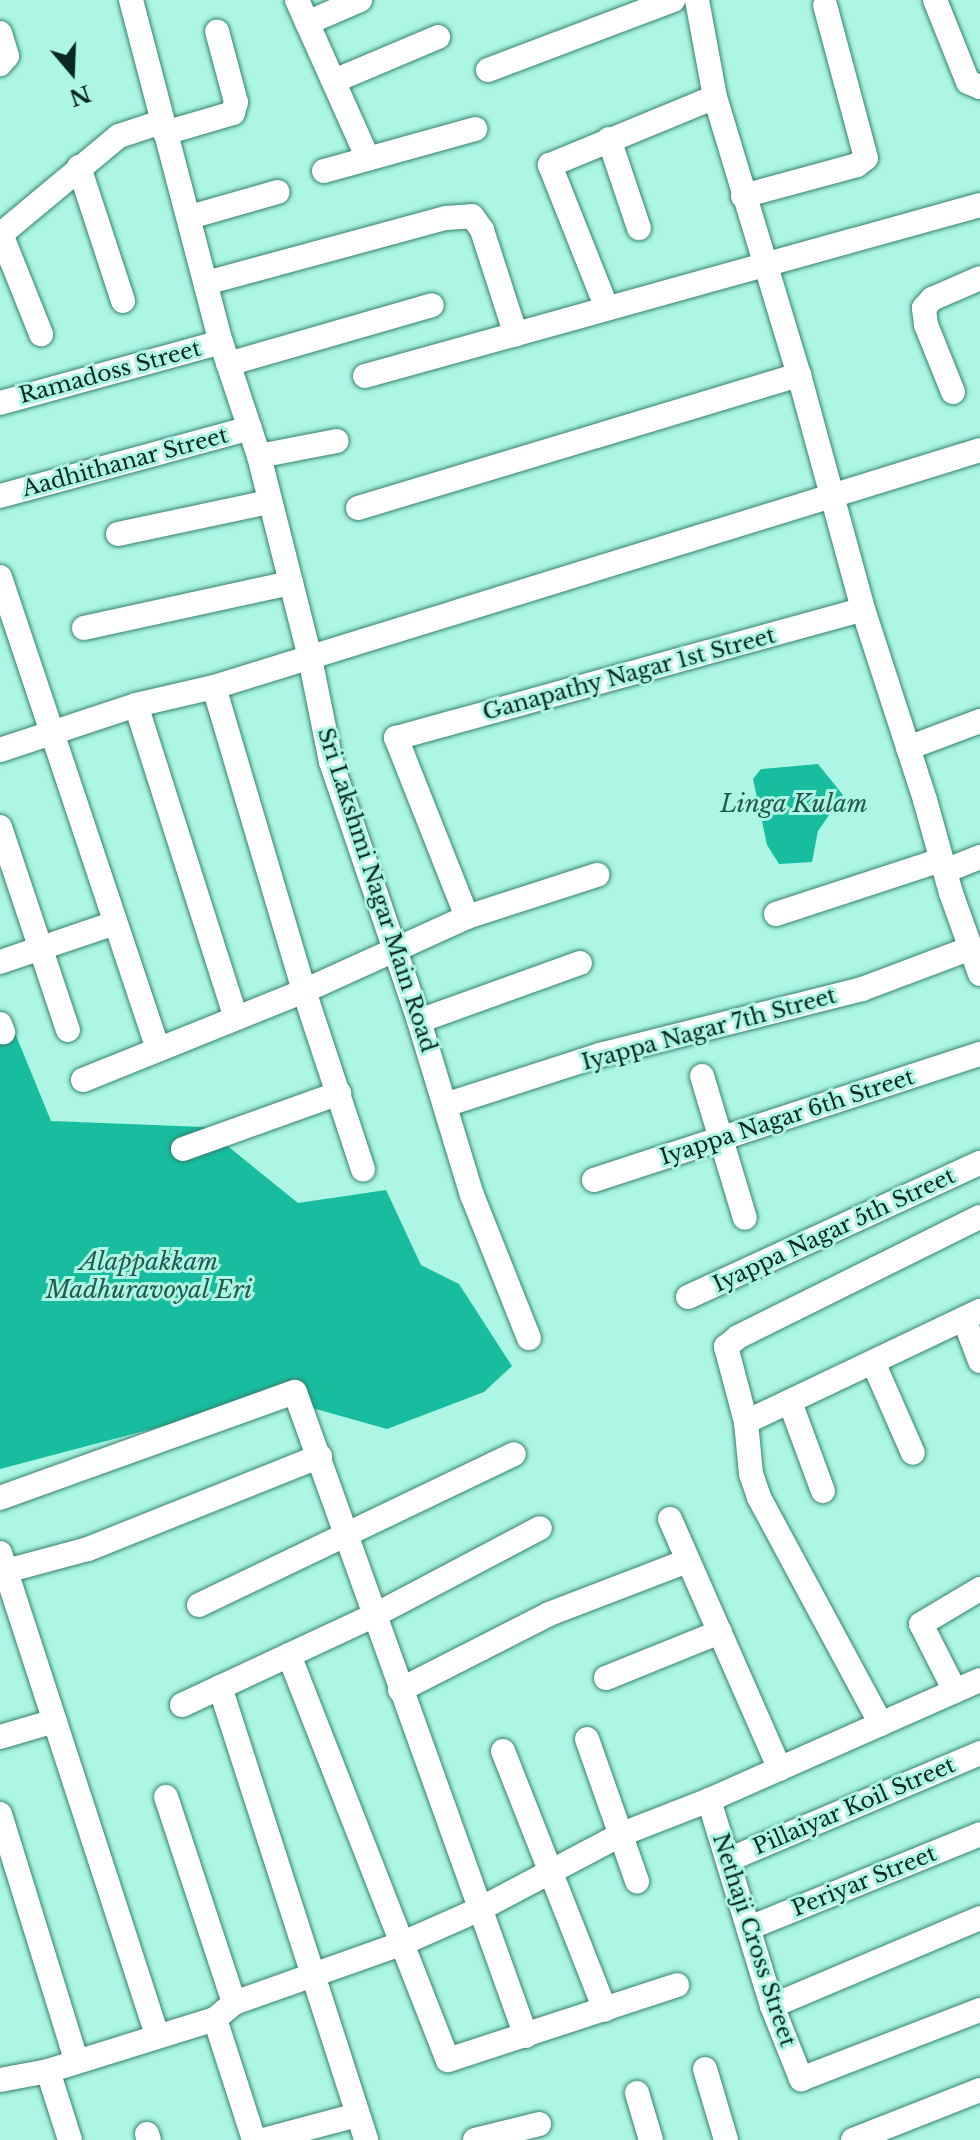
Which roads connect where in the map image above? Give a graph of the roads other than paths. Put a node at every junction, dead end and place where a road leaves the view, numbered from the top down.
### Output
1 (131, 0) edge
2 (297, 0) edge
3 (360, 0) edge
4 (673, 0) edge
5 (697, 0) edge
6 (935, 0) edge
7 (825, 5) dead end
8 (307, 23) junction
9 (217, 31) dead end
10 (0, 33) edge
11 (438, 37) dead end
12 (0, 64) edge
13 (488, 70) dead end
14 (334, 81) junction
15 (980, 87) edge
16 (715, 97) junction
17 (163, 127) junction
18 (475, 129) dead end
19 (609, 139) junction
20 (368, 159) junction
21 (79, 167) junction
22 (324, 171) dead end
23 (278, 192) dead end
24 (743, 196) junction
25 (980, 205) edge
26 (190, 217) junction
27 (639, 228) dead end
28 (1, 234) edge
29 (763, 265) junction
30 (980, 278) edge
31 (206, 283) junction
32 (123, 301) dead end
33 (432, 305) dead end
34 (606, 306) junction
35 (41, 334) dead end
36 (516, 335) junction
37 (224, 353) junction
38 (799, 375) junction
39 (365, 376) dead end
40 (953, 392) dead end
41 (0, 403) edge
42 (250, 428) junction
43 (337, 441) dead end
44 (980, 450) edge
45 (259, 456) junction
46 (0, 496) edge
47 (833, 497) junction
48 (269, 502) junction
49 (358, 508) dead end
50 (118, 534) dead end
51 (0, 577) edge
52 (291, 583) junction
53 (863, 609) junction
54 (84, 628) dead end
55 (310, 658) junction
56 (214, 687) junction
57 (136, 705) junction
58 (980, 721) edge
59 (51, 732) junction
60 (908, 748) junction
61 (0, 750) edge
62 (0, 827) edge
63 (980, 857) edge
64 (943, 865) junction
65 (597, 875) dead end
66 (776, 914) dead end
67 (467, 917) junction
68 (115, 923) junction
69 (971, 948) junction
70 (39, 949) junction
71 (393, 949) junction
72 (0, 962) edge
73 (580, 963) dead end
74 (980, 974) edge
75 (304, 991) junction
76 (236, 1018) junction
77 (419, 1021) junction
78 (68, 1030) dead end
79 (158, 1049) junction
80 (980, 1054) edge
81 (702, 1076) dead end
82 (83, 1080) dead end
83 (339, 1093) junction
84 (445, 1105) junction
85 (721, 1139) junction
86 (183, 1149) dead end
87 (980, 1163) edge
88 (363, 1169) dead end
89 (594, 1180) dead end
90 (980, 1217) edge
91 (745, 1218) dead end
92 (688, 1297) dead end
93 (972, 1315) edge
94 (529, 1338) dead end
95 (980, 1361) edge
96 (873, 1362) junction
97 (790, 1402) junction
98 (746, 1422) junction
99 (913, 1453) dead end
100 (514, 1454) dead end
101 (320, 1456) junction
102 (823, 1491) dead end
103 (0, 1498) edge
104 (670, 1519) dead end
105 (540, 1528) dead end
106 (347, 1535) junction
107 (687, 1561) junction
108 (3, 1562) edge
109 (980, 1589) edge
110 (199, 1605) dead end
111 (377, 1614) junction
112 (720, 1632) junction
113 (289, 1655) junction
114 (606, 1678) dead end
115 (980, 1680) edge
116 (220, 1687) junction
117 (400, 1690) junction
118 (955, 1691) junction
119 (182, 1705) dead end
120 (55, 1721) junction
121 (881, 1724) junction
122 (0, 1737) edge
123 (587, 1739) dead end
124 (503, 1751) dead end
125 (980, 1753) edge
126 (780, 1769) junction
127 (166, 1797) dead end
128 (709, 1800) junction
129 (0, 1814) edge
130 (622, 1834) junction
131 (980, 1834) edge
132 (728, 1860) junction
133 (549, 1873) junction
134 (637, 1881) dead end
135 (478, 1910) junction
136 (980, 1918) edge
137 (749, 1928) junction
138 (401, 1944) junction
139 (311, 1975) junction
140 (677, 1985) dead end
141 (234, 2003) junction
142 (772, 2006) junction
143 (605, 2010) junction
144 (980, 2010) edge
145 (215, 2019) junction
146 (157, 2035) junction
147 (526, 2036) junction
148 (76, 2060) junction
149 (705, 2069) dead end
150 (48, 2071) junction
151 (0, 2080) edge
152 (980, 2090) edge
153 (637, 2093) dead end
154 (357, 2115) junction
155 (539, 2124) dead end
156 (70, 2140) edge
157 (254, 2140) edge
158 (263, 2140) edge
159 (366, 2140) edge
160 (475, 2140) edge
161 (651, 2140) edge
162 (726, 2140) edge
163 (853, 2140) edge

1 - 17 street, Sri Lakshmi Nagar Main Road
2 - 8 street
3 - 8 street
4 - 13 street
5 - 16 street
6 - 15 street
7 - 24 street
8 - 14 street
9 - 17 street
10 - 12 street
11 - 14 street
14 - 20 street
16 - 19 street
16 - 24 street
17 - 21 street
17 - 26 street, Sri Lakshmi Nagar Main Road
18 - 20 street
19 - 27 street
19 - 34 street
20 - 22 street
21 - 28 street
21 - 32 street
23 - 26 street
24 - 29 street
25 - 29 street
26 - 31 street, Sri Lakshmi Nagar Main Road
28 - 35 street
29 - 34 street
29 - 38 street
30 - 40 street
31 - 36 street
31 - 37 street, Sri Lakshmi Nagar Main Road
33 - 37 street, Ramadoss Street
34 - 36 street
36 - 39 street
37 - 41 street, Ramadoss Street
37 - 42 street, Sri Lakshmi Nagar Main Road
38 - 47 street
38 - 49 street
42 - 45 street, Sri Lakshmi Nagar Main Road
42 - 46 street, Aadhithanar Street
43 - 45 street
44 - 47 street
45 - 48 street, Sri Lakshmi Nagar Main Road
47 - 53 street
47 - 55 street
48 - 50 street
48 - 52 street, Sri Lakshmi Nagar Main Road
51 - 59 street
52 - 54 street
52 - 55 street, Sri Lakshmi Nagar Main Road
53 - 60 street
53 - 67 street, Ganapathy Nagar 1st Street
55 - 56 street
55 - 71 street, Sri Lakshmi Nagar Main Road
56 - 57 street
56 - 75 street
57 - 59 street
57 - 76 street
58 - 60 street
59 - 61 street
59 - 68 street
60 - 64 street
62 - 70 street
63 - 64 street
64 - 66 street
64 - 69 street
65 - 67 street
67 - 71 street
68 - 70 street
68 - 79 street
69 - 74 street
69 - 84 street, Iyappa Nagar 7th Street
70 - 72 street
70 - 78 street
71 - 75 street
71 - 77 street, Sri Lakshmi Nagar Main Road
73 - 77 street
75 - 76 street
75 - 83 street
76 - 79 street
77 - 84 street, Sri Lakshmi Nagar Main Road
79 - 82 street
80 - 85 street, Iyappa Nagar 6th Street
81 - 85 street
83 - 86 street
83 - 88 street
84 - 94 street, Sri Lakshmi Nagar Main Road
85 - 89 street, Iyappa Nagar 6th Street
85 - 91 street
87 - 92 street, Iyappa Nagar 5th Street
90 - 98 street
93 - 95 street
93 - 96 street
96 - 97 street
96 - 99 street
97 - 98 street
97 - 102 street
98 - 121 street
100 - 106 street
101 - 103 street
101 - 106 street
101 - 108 street
104 - 107 street
105 - 111 street
106 - 110 street
106 - 111 street
107 - 112 street
107 - 117 street
108 - 120 street
109 - 118 street
111 - 113 street
111 - 117 street
112 - 114 street
112 - 126 street
113 - 116 street
113 - 138 street
115 - 118 street
116 - 119 street
116 - 139 street
117 - 135 street
118 - 121 street
120 - 122 street
120 - 146 street
121 - 126 street
123 - 130 street
124 - 133 street
125 - 132 street, Pillaiyar Koil Street
126 - 128 street
127 - 141 street
128 - 130 street
128 - 132 street, Nethaji Cross Street
129 - 148 street
130 - 133 street
130 - 134 street
131 - 137 street, Periyar Street
132 - 137 street, Nethaji Cross Street
133 - 135 street
133 - 143 street
135 - 138 street
135 - 147 street
136 - 142 street
137 - 142 street, Nethaji Cross Street
138 - 139 street
138 - 147 street
139 - 141 street
139 - 154 street
140 - 143 street
141 - 145 street
142 - 144 street, Nethaji Cross Street
143 - 147 street
145 - 146 street
145 - 157 street
146 - 148 street
148 - 150 street
149 - 162 street
150 - 151 street
150 - 156 street
152 - 163 street
153 - 161 street
154 - 158 street
154 - 159 street
155 - 160 street

